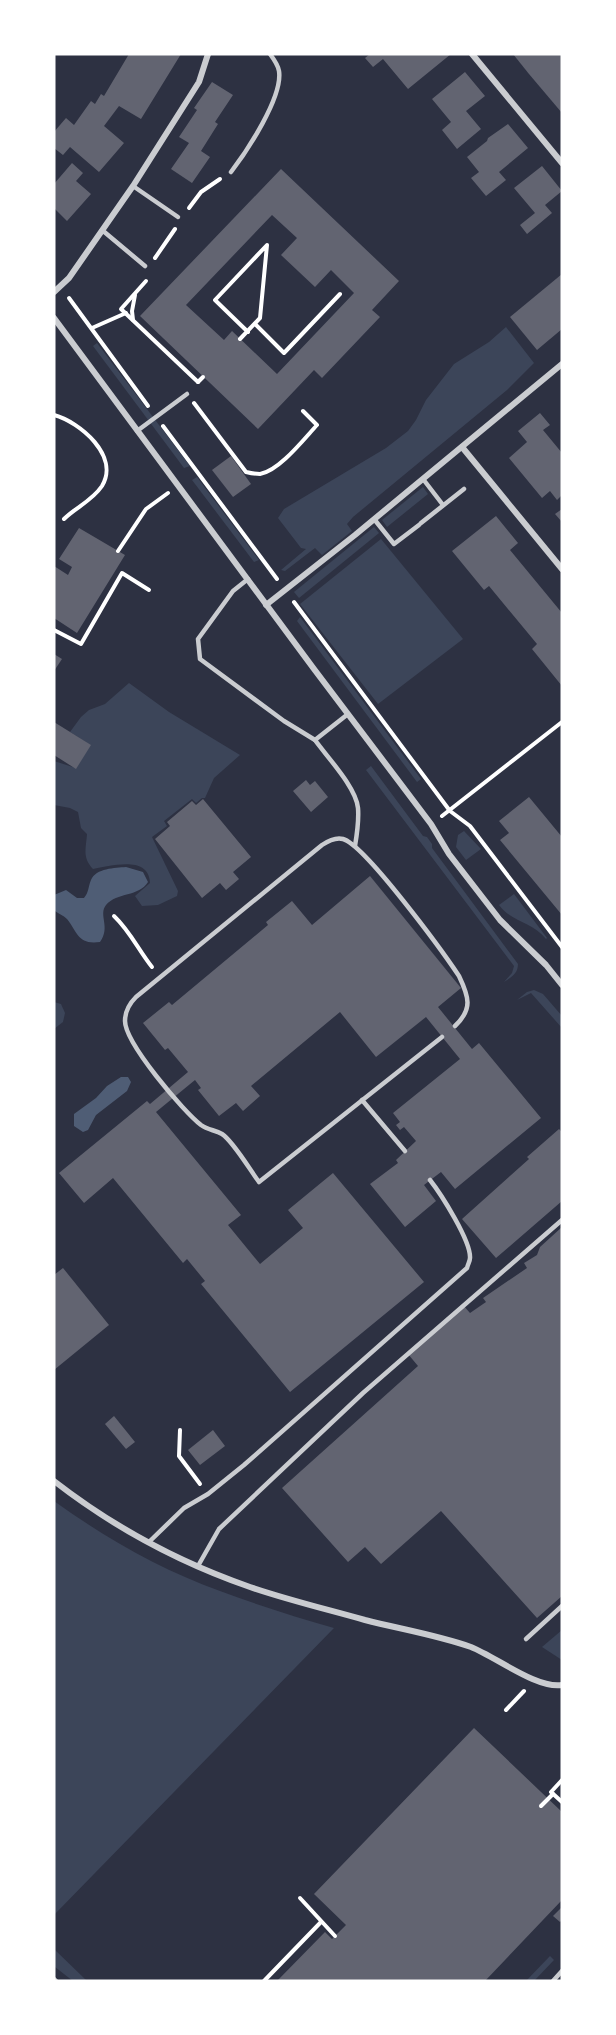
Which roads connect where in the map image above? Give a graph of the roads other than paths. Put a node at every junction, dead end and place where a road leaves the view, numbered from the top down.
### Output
1 (208, 54) edge
2 (270, 54) edge
3 (472, 54) edge
4 (562, 163) edge
5 (231, 172) road end
6 (133, 186) junction
7 (178, 217) dead end
8 (102, 230) junction
9 (147, 266) road end
10 (54, 292) edge
11 (54, 318) edge
12 (61, 327) junction
13 (54, 333) edge
14 (562, 364) edge
15 (187, 394) road end
16 (137, 431) junction
17 (462, 447) junction
18 (423, 479) junction
19 (464, 489) dead end
20 (443, 505) junction
21 (374, 519) junction
22 (562, 569) edge
23 (248, 579) junction
24 (266, 605) junction
25 (348, 714) junction
26 (315, 740) junction
27 (355, 846) junction
28 (562, 985) edge
29 (454, 1026) dead end
30 (442, 1037) dead end
31 (362, 1100) junction
32 (405, 1151) dead end
33 (430, 1180) dead end
34 (562, 1220) edge
35 (54, 1481) edge
36 (149, 1542) junction
37 (198, 1566) junction
38 (562, 1606) edge
39 (526, 1639) dead end
40 (561, 1686) edge
41 (562, 1971) edge
42 (553, 1981) edge

1 - 6 street
2 - 5 lane
3 - 4 street
6 - 7 lane
6 - 8 street
8 - 9 lane
8 - 10 street
11 - 12 street
12 - 13 street
12 - 16 street
14 - 17 street
15 - 16 lane
16 - 23 street
17 - 18 street
17 - 22 street
18 - 20 lane
18 - 21 street
19 - 20 lane
20 - 21 lane
21 - 24 street
23 - 24 street
23 - 26 lane
24 - 25 street
25 - 26 lane
25 - 28 street
26 - 27 lane
27 - 29 lane
27 - 31 lane
30 - 31 lane
31 - 32 lane
33 - 36 lane
34 - 37 lane
35 - 36 street
36 - 37 street
37 - 40 street
38 - 39 lane
41 - 42 lane

